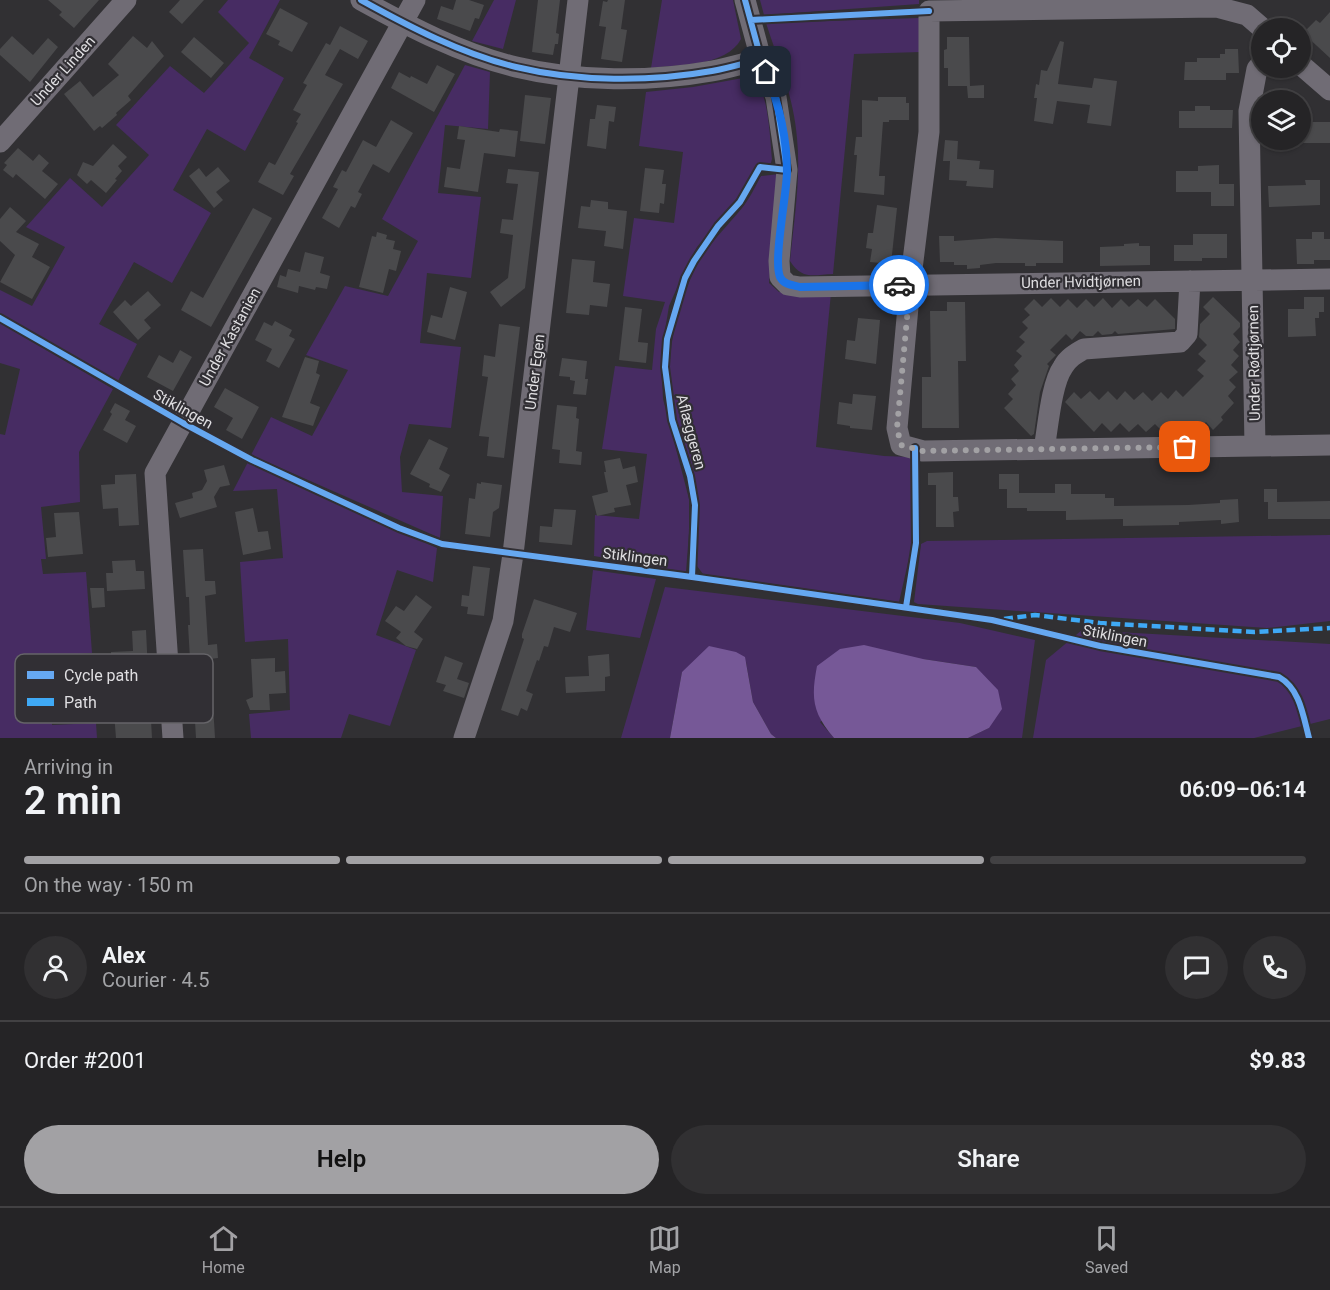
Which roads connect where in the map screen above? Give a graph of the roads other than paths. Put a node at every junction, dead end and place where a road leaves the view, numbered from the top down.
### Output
1 (126, 0) edge
2 (361, 0) edge
3 (415, 0) edge
4 (578, 0) edge
5 (745, 0) edge
6 (929, 5) edge
7 (1251, 18) edge
8 (403, 23) junction
9 (761, 59) junction
10 (1311, 74) edge
11 (570, 76) junction
12 (1255, 78) edge
13 (1330, 90) edge
14 (0, 142) edge
15 (1330, 279) edge
16 (1253, 280) junction
17 (1190, 281) junction
18 (910, 285) junction
19 (1255, 446) junction
20 (1330, 446) edge
21 (1044, 449) junction
22 (167, 654) edge
23 (172, 723) edge
24 (173, 738) edge
25 (464, 738) edge

1 - 14 street, Under Linden
2 - 8 street
3 - 8 street, Under Kastanien
4 - 11 street, Under Egen
5 - 9 street
6 - 7 street
6 - 18 street
8 - 11 street
8 - 22 street, Under Kastanien
9 - 11 street
9 - 18 street, Under Hvidtjørnen
10 - 13 street
11 - 25 street, Under Egen
12 - 16 street
15 - 16 street, Under Hvidtjørnen
16 - 17 street, Under Hvidtjørnen
16 - 19 street, Under Rødtjørnen
17 - 18 street, Under Hvidtjørnen
17 - 21 street
18 - 21 street
19 - 20 street
19 - 21 street
23 - 24 street, Under Kastanien

